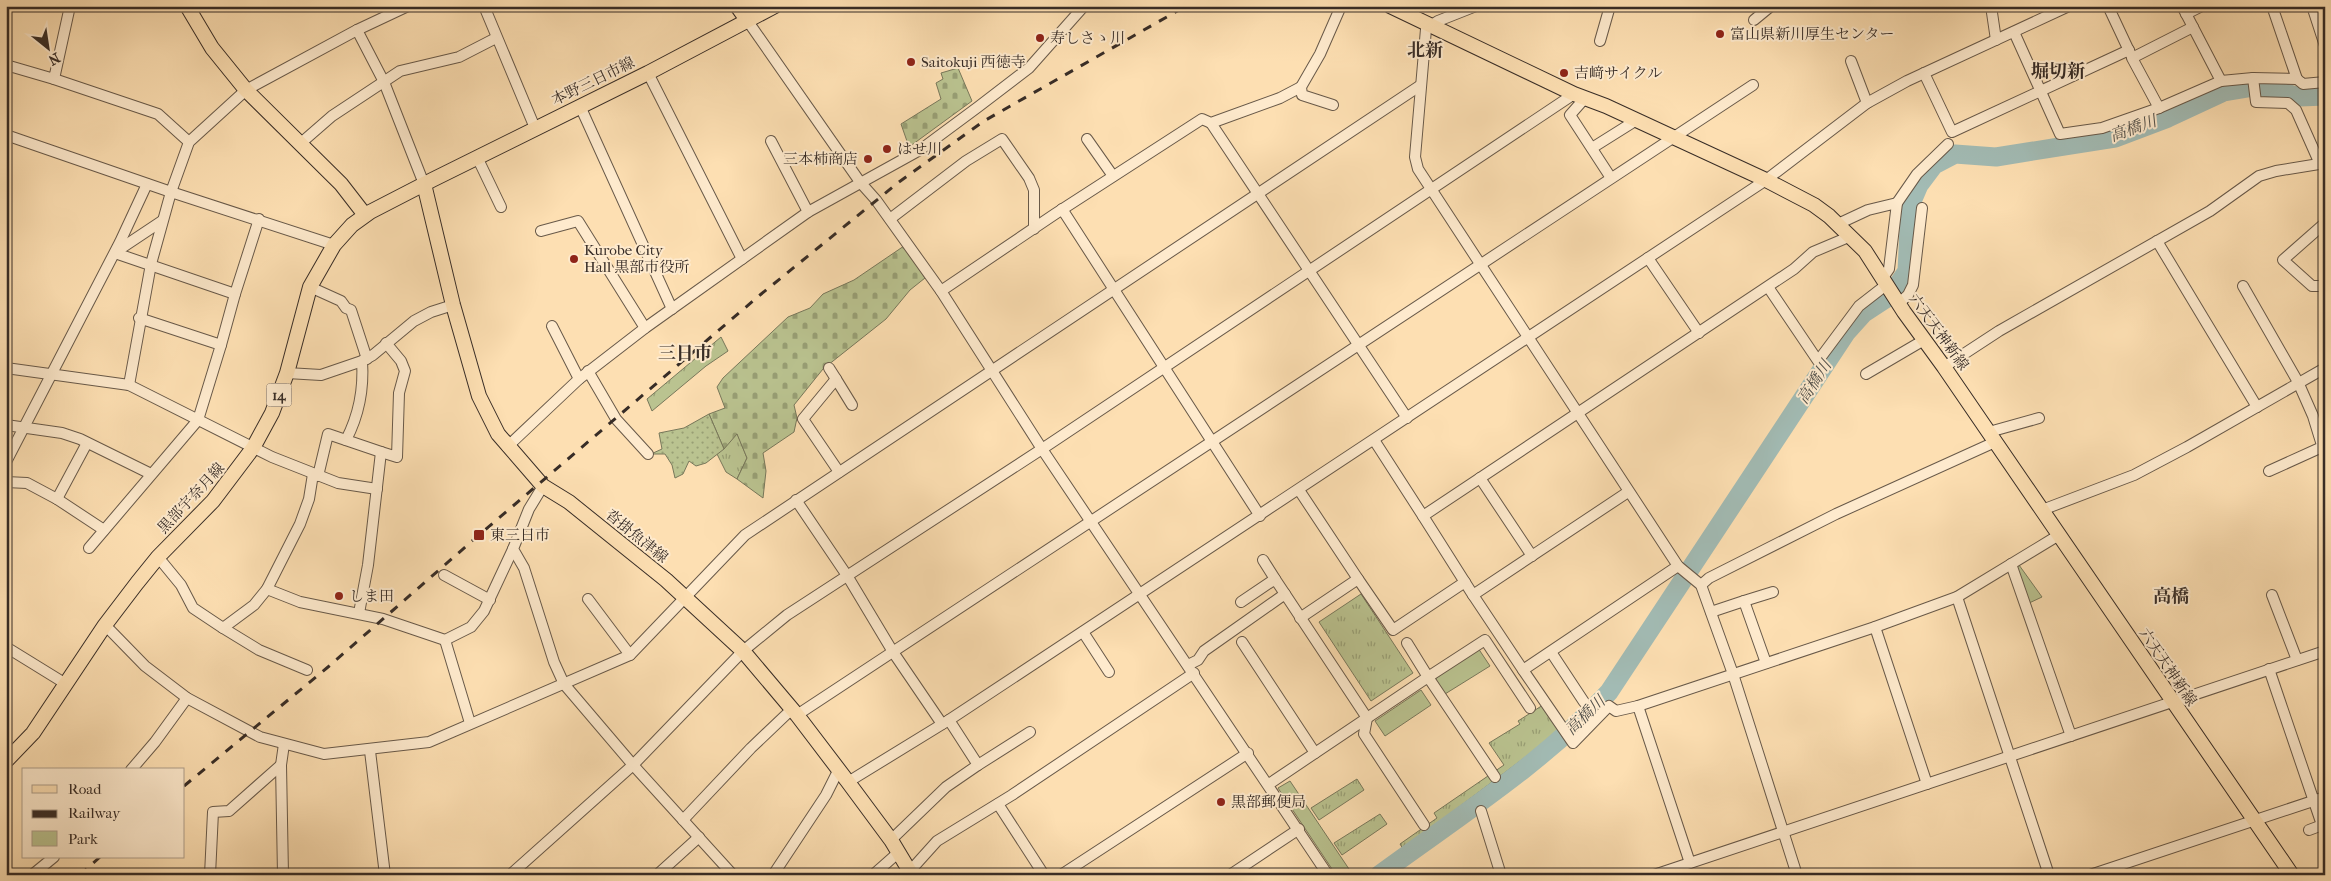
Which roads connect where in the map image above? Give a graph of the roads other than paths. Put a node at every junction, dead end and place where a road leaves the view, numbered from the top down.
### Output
1 (70, 6) edge
2 (187, 6) edge
3 (408, 6) edge
4 (484, 6) edge
5 (738, 6) edge
6 (775, 6) edge
7 (1084, 6) edge
8 (1341, 6) edge
9 (1390, 6) edge
10 (1476, 6) edge
11 (1610, 6) edge
12 (1771, 6) edge
13 (1991, 6) edge
14 (2069, 6) edge
15 (2108, 6) edge
16 (2202, 6) edge
17 (2272, 6) edge
18 (2312, 6) edge
19 (397, 9) edge
20 (2184, 10) edge
21 (747, 20) junction
22 (1754, 20) dead end
23 (1428, 26) junction
24 (2193, 27) junction
25 (357, 30) junction
26 (2014, 32) junction
27 (496, 38) junction
28 (1996, 40) junction
29 (1600, 41) dead end
30 (2325, 46) edge
31 (2130, 54) junction
32 (1851, 61) dead end
33 (6, 65) edge
34 (648, 73) junction
35 (1924, 73) junction
36 (2254, 78) junction
37 (54, 79) junction
38 (2297, 79) junction
39 (2221, 81) junction
40 (384, 82) junction
41 (2325, 82) edge
42 (1421, 85) junction
43 (1753, 85) dead end
44 (1301, 87) junction
45 (246, 90) junction
46 (2040, 91) junction
47 (1579, 96) junction
48 (1867, 102) junction
49 (1332, 105) dead end
50 (580, 106) junction
51 (2159, 108) junction
52 (1635, 121) junction
53 (1211, 123) junction
54 (535, 128) junction
55 (6, 135) edge
56 (1672, 137) junction
57 (1086, 139) dead end
58 (771, 141) dead end
59 (189, 142) junction
60 (301, 143) junction
61 (1948, 144) dead end
62 (1592, 148) junction
63 (477, 157) junction
64 (2323, 163) edge
65 (1113, 176) junction
66 (1611, 178) junction
67 (1766, 180) junction
68 (860, 182) junction
69 (147, 184) junction
70 (424, 184) junction
71 (1433, 190) junction
72 (171, 192) junction
73 (1257, 194) junction
74 (1897, 203) junction
75 (501, 207) dead end
76 (1922, 208) dead end
77 (1062, 210) junction
78 (808, 212) junction
79 (365, 215) junction
80 (259, 219) junction
81 (890, 219) junction
82 (162, 221) junction
83 (2325, 223) edge
84 (1838, 224) junction
85 (1034, 229) junction
86 (541, 231) dead end
87 (1851, 236) junction
88 (2157, 241) junction
89 (334, 245) junction
90 (115, 253) junction
91 (1648, 258) junction
92 (742, 259) junction
93 (151, 264) junction
94 (1482, 265) junction
95 (1309, 271) junction
96 (1884, 282) junction
97 (2243, 286) dead end
98 (2325, 286) edge
99 (310, 287) junction
100 (1768, 287) junction
101 (1113, 289) junction
102 (941, 291) junction
103 (234, 294) junction
104 (1897, 302) junction
105 (453, 305) junction
106 (672, 309) junction
107 (139, 318) junction
108 (552, 326) dead end
109 (645, 328) junction
110 (1699, 333) junction
111 (1528, 339) junction
112 (1924, 340) junction
113 (386, 343) junction
114 (221, 345) junction
115 (1359, 346) junction
116 (365, 360) junction
117 (1164, 366) junction
118 (1944, 367) junction
119 (6, 368) edge
120 (829, 368) dead end
121 (2325, 368) edge
122 (991, 369) junction
123 (588, 371) junction
124 (287, 373) junction
125 (1866, 374) dead end
126 (51, 375) junction
127 (579, 379) junction
128 (836, 379) junction
129 (2298, 382) junction
130 (129, 385) junction
131 (852, 405) dead end
132 (2257, 407) junction
133 (1577, 414) junction
134 (1407, 418) junction
135 (2039, 418) dead end
136 (198, 420) junction
137 (6, 424) edge
138 (25, 426) junction
139 (1992, 437) junction
140 (346, 440) junction
141 (1374, 440) junction
142 (1212, 441) junction
143 (87, 443) junction
144 (507, 447) junction
145 (253, 448) junction
146 (1042, 449) junction
147 (2324, 451) edge
148 (381, 452) junction
149 (648, 454) dead end
150 (6, 462) edge
151 (2268, 471) dead end
152 (839, 472) junction
153 (151, 474) junction
154 (316, 475) junction
155 (1480, 478) junction
156 (6, 482) edge
157 (543, 486) junction
158 (377, 489) junction
159 (1299, 490) junction
160 (1628, 492) junction
161 (57, 498) junction
162 (796, 500) junction
163 (2042, 510) junction
164 (1260, 516) junction
165 (1423, 516) junction
166 (1092, 520) junction
167 (104, 530) junction
168 (2058, 535) junction
169 (89, 548) dead end
170 (513, 549) junction
171 (1532, 556) junction
172 (158, 557) junction
173 (1263, 560) dead end
174 (2011, 564) junction
175 (1678, 566) junction
176 (444, 575) dead end
177 (848, 577) junction
178 (1275, 579) junction
179 (1358, 579) junction
180 (1465, 582) junction
181 (1701, 585) junction
182 (266, 589) junction
183 (1773, 592) dead end
184 (1141, 594) junction
185 (1285, 594) junction
186 (1473, 595) junction
187 (2272, 596) dead end
188 (1957, 597) junction
189 (686, 598) junction
190 (588, 599) dead end
191 (490, 600) junction
192 (1744, 601) junction
193 (1241, 602) dead end
194 (1711, 612) junction
195 (360, 613) junction
196 (1300, 618) junction
197 (105, 625) junction
198 (1875, 627) junction
199 (223, 628) junction
200 (1083, 632) junction
201 (445, 640) junction
202 (1242, 642) dead end
203 (1406, 643) dead end
204 (6, 648) edge
205 (743, 651) junction
206 (2325, 651) edge
207 (893, 652) junction
208 (1551, 652) junction
209 (630, 654) junction
210 (2297, 660) junction
211 (1766, 663) junction
212 (1191, 669) junction
213 (2270, 669) junction
214 (307, 670) dead end
215 (1523, 670) junction
216 (1110, 672) dead end
217 (1732, 674) junction
218 (1428, 677) junction
219 (66, 684) junction
220 (564, 684) junction
221 (187, 698) junction
222 (1584, 702) dead end
223 (2172, 702) junction
224 (1638, 706) junction
225 (1530, 708) dead end
226 (795, 712) junction
227 (1367, 718) junction
228 (946, 722) junction
229 (470, 723) junction
230 (1030, 732) dead end
231 (2071, 736) junction
232 (284, 744) junction
233 (370, 751) junction
234 (1248, 753) junction
235 (1315, 753) junction
236 (2009, 757) junction
237 (6, 761) edge
238 (281, 764) junction
239 (633, 765) junction
240 (978, 765) junction
241 (133, 768) edge
242 (838, 771) junction
243 (1495, 777) dead end
244 (848, 782) junction
245 (1269, 784) junction
246 (1928, 784) junction
247 (2325, 798) edge
248 (2314, 801) junction
249 (998, 804) junction
250 (1480, 811) dead end
251 (683, 820) junction
252 (2256, 820) junction
253 (1424, 825) dead end
254 (2324, 825) edge
255 (1299, 829) junction
256 (2309, 830) dead end
257 (1783, 832) junction
258 (699, 837) junction
259 (891, 840) junction
260 (899, 852) junction
261 (53, 858) edge
262 (1690, 863) junction
263 (911, 873) edge
264 (1660, 874) edge
265 (32, 875) edge
266 (210, 875) edge
267 (283, 875) edge
268 (385, 875) edge
269 (510, 875) edge
270 (657, 875) edge
271 (733, 875) edge
272 (773, 875) edge
273 (873, 875) edge
274 (1044, 875) edge
275 (1061, 875) edge
276 (1230, 875) edge
277 (1328, 875) edge
278 (1502, 875) edge
279 (1797, 875) edge
280 (2049, 875) edge
281 (2090, 875) edge
282 (2292, 875) edge

1 - 37 street
2 - 45 main road
3 - 19 street
4 - 27 street
5 - 21 main road
6 - 21 main road, 本野三日市線
7 - 68 street
8 - 44 street
9 - 23 main road, 六天天神新線
10 - 23 street
11 - 29 street
12 - 22 street
13 - 28 street
14 - 26 street
15 - 31 street
16 - 20 street
17 - 38 street
18 - 30 street
19 - 25 street
20 - 24 street
21 - 34 main road, 本野三日市線
21 - 68 street
23 - 42 street
23 - 47 main road, 六天天神新線
24 - 31 street
24 - 39 street
25 - 40 street
25 - 45 street
26 - 28 street
26 - 46 street
27 - 40 street
27 - 54 street
28 - 35 street
31 - 46 street
31 - 51 street
32 - 48 street
33 - 37 street
34 - 50 main road, 本野三日市線
34 - 92 street
35 - 46 street
35 - 48 street
36 - 38 street
36 - 39 street
36 - 64 street
37 - 59 street
38 - 41 street
39 - 51 street
40 - 60 street
40 - 70 street
42 - 71 street
42 - 73 street
43 - 56 street
44 - 49 street
44 - 53 street
45 - 59 street
45 - 60 main road
46 - 51 street
47 - 52 main road, 六天天神新線
47 - 62 street
47 - 71 street
48 - 67 street
50 - 54 main road, 本野三日市線
50 - 106 street
52 - 56 main road, 六天天神新線
52 - 62 street
53 - 65 street
53 - 73 street
54 - 63 main road, 本野三日市線
55 - 69 street
56 - 66 street
56 - 67 main road, 六天天神新線
57 - 65 street
58 - 78 street
59 - 72 street
60 - 79 main road
61 - 74 street
62 - 66 street
63 - 70 main road, 本野三日市線
63 - 75 street
64 - 88 street
65 - 77 street
66 - 94 street
67 - 84 main road, 六天天神新線
67 - 91 street
68 - 78 street
68 - 81 street
69 - 72 street
69 - 90 street
70 - 79 main road, 黒部宇奈月線 / 14
70 - 105 main road, 沓掛魚津線
71 - 94 street
71 - 95 street
72 - 80 street
72 - 82 street
73 - 95 street
73 - 101 street
74 - 84 street
74 - 96 street
76 - 104 street
77 - 85 street
77 - 101 street
78 - 92 street
79 - 89 main road, 黒部宇奈月線 / 14
80 - 89 street
80 - 103 street
81 - 85 street
81 - 102 street
82 - 90 street
82 - 93 street
83 - 98 street
84 - 87 main road, 六天天神新線
85 - 102 street
86 - 109 street
87 - 96 main road, 六天天神新線
87 - 100 street
88 - 118 street
88 - 132 street
89 - 99 main road, 黒部宇奈月線 / 14
90 - 93 street
90 - 126 street
91 - 110 street
91 - 111 street
92 - 106 street
93 - 103 street
93 - 107 street
94 - 111 street
94 - 115 street
95 - 115 street
95 - 117 street
96 - 100 street
96 - 104 main road, 六天天神新線
97 - 129 street
99 - 116 street
99 - 124 main road, 黒部宇奈月線 / 14
100 - 110 street
101 - 117 street
101 - 122 street
102 - 122 street
103 - 114 street
104 - 112 main road, 六天天神新線
105 - 113 street
105 - 144 main road, 沓掛魚津線
106 - 109 street
107 - 114 street
107 - 130 street
108 - 127 street
109 - 123 street
110 - 133 street
111 - 133 street
111 - 134 street
112 - 118 main road, 六天天神新線
112 - 125 street
113 - 116 street
113 - 148 street
114 - 136 street
115 - 134 street
115 - 142 street
116 - 124 street
116 - 140 street
117 - 142 street
117 - 146 street
118 - 139 main road, 六天天神新線
119 - 126 street
120 - 128 street
121 - 129 street
122 - 146 street
122 - 152 street
123 - 127 street
123 - 149 street
124 - 145 main road, 黒部宇奈月線 / 14
126 - 130 street
126 - 138 street
127 - 144 street
128 - 131 street
128 - 152 street
129 - 132 street
129 - 147 street
130 - 136 street
132 - 163 street
133 - 155 street
133 - 160 street
134 - 141 street
135 - 139 street
136 - 145 street
136 - 153 street
137 - 138 street
138 - 143 street
138 - 150 street
139 - 163 main road, 六天天神新線
139 - 181 street
140 - 148 street
140 - 154 street
141 - 159 street
141 - 165 street
142 - 164 street
142 - 166 street
143 - 153 street
143 - 161 street
144 - 157 main road, 沓掛魚津線
145 - 154 street
145 - 172 main road, 黒部宇奈月線 / 14
146 - 166 street
146 - 177 street
147 - 151 street
148 - 158 street
152 - 162 street
153 - 167 street
154 - 158 street
154 - 182 street
155 - 165 street
155 - 171 street
156 - 161 street
157 - 170 street
157 - 189 main road, 沓掛魚津線
158 - 195 street
159 - 164 street
159 - 179 street
160 - 171 street
160 - 175 street
161 - 167 street
162 - 177 street
162 - 189 street
163 - 168 main road, 六天天神新線
164 - 184 street
165 - 180 street
166 - 184 street
166 - 207 street
167 - 169 street
168 - 174 street
168 - 223 main road, 六天天神新線
170 - 191 street
170 - 220 street
171 - 186 street
172 - 197 main road, 黒部宇奈月線 / 14
172 - 199 street
173 - 178 street
174 - 188 street
174 - 231 street
175 - 181 street
175 - 208 street
176 - 191 street
177 - 205 street
177 - 207 street
178 - 185 street
178 - 193 street
179 - 180 street
179 - 196 street
180 - 186 street
181 - 194 street
182 - 195 street
182 - 199 street
183 - 192 street
184 - 200 street
184 - 212 street
185 - 196 street
185 - 212 street
186 - 215 street
187 - 210 street
188 - 198 street
188 - 236 street
189 - 205 main road, 沓掛魚津線
189 - 209 street
190 - 209 street
191 - 201 street
192 - 194 street
192 - 211 street
194 - 217 street
195 - 201 street
196 - 227 street
197 - 219 main road, 黒部宇奈月線 / 14
197 - 221 street
198 - 211 street
198 - 246 street
199 - 214 street
200 - 216 street
200 - 228 street
201 - 229 street
202 - 235 street
203 - 218 street
204 - 219 street
205 - 226 main road, 沓掛魚津線
205 - 239 street
206 - 210 street
207 - 226 street
207 - 228 street
208 - 215 street
208 - 222 street
209 - 220 street
210 - 213 street
211 - 217 street
212 - 234 street
212 - 249 street
213 - 223 street
213 - 248 street
215 - 224 street
217 - 224 street
217 - 257 street
218 - 225 street
218 - 227 street
218 - 243 street
219 - 237 main road, 黒部宇奈月線 / 14
220 - 229 street
220 - 239 street
221 - 232 street
221 - 241 street
223 - 231 street
223 - 252 main road, 六天天神新線
224 - 262 street
226 - 242 main road, 沓掛魚津線
226 - 251 street
227 - 235 street
227 - 253 street
228 - 240 street
228 - 244 street
229 - 233 street
230 - 240 street
231 - 236 street
232 - 233 street
232 - 238 street
233 - 268 street
234 - 245 street
234 - 275 street
235 - 245 street
236 - 246 street
236 - 280 street
238 - 266 street
238 - 267 street
239 - 251 street
239 - 269 street
240 - 259 street
242 - 244 main road, 沓掛魚津線
242 - 272 street
244 - 259 main road, 沓掛魚津線
245 - 255 street
246 - 257 street
247 - 248 street
248 - 252 street
248 - 254 street
249 - 263 street
249 - 274 street
250 - 278 street
251 - 258 street
252 - 281 street
252 - 282 main road, 六天天神新線
254 - 256 street
255 - 276 street
255 - 277 street
257 - 262 street
257 - 279 street
258 - 270 street
258 - 271 street
259 - 260 main road, 沓掛魚津線
260 - 263 main road, 沓掛魚津線
260 - 273 street
261 - 265 street
262 - 264 street

